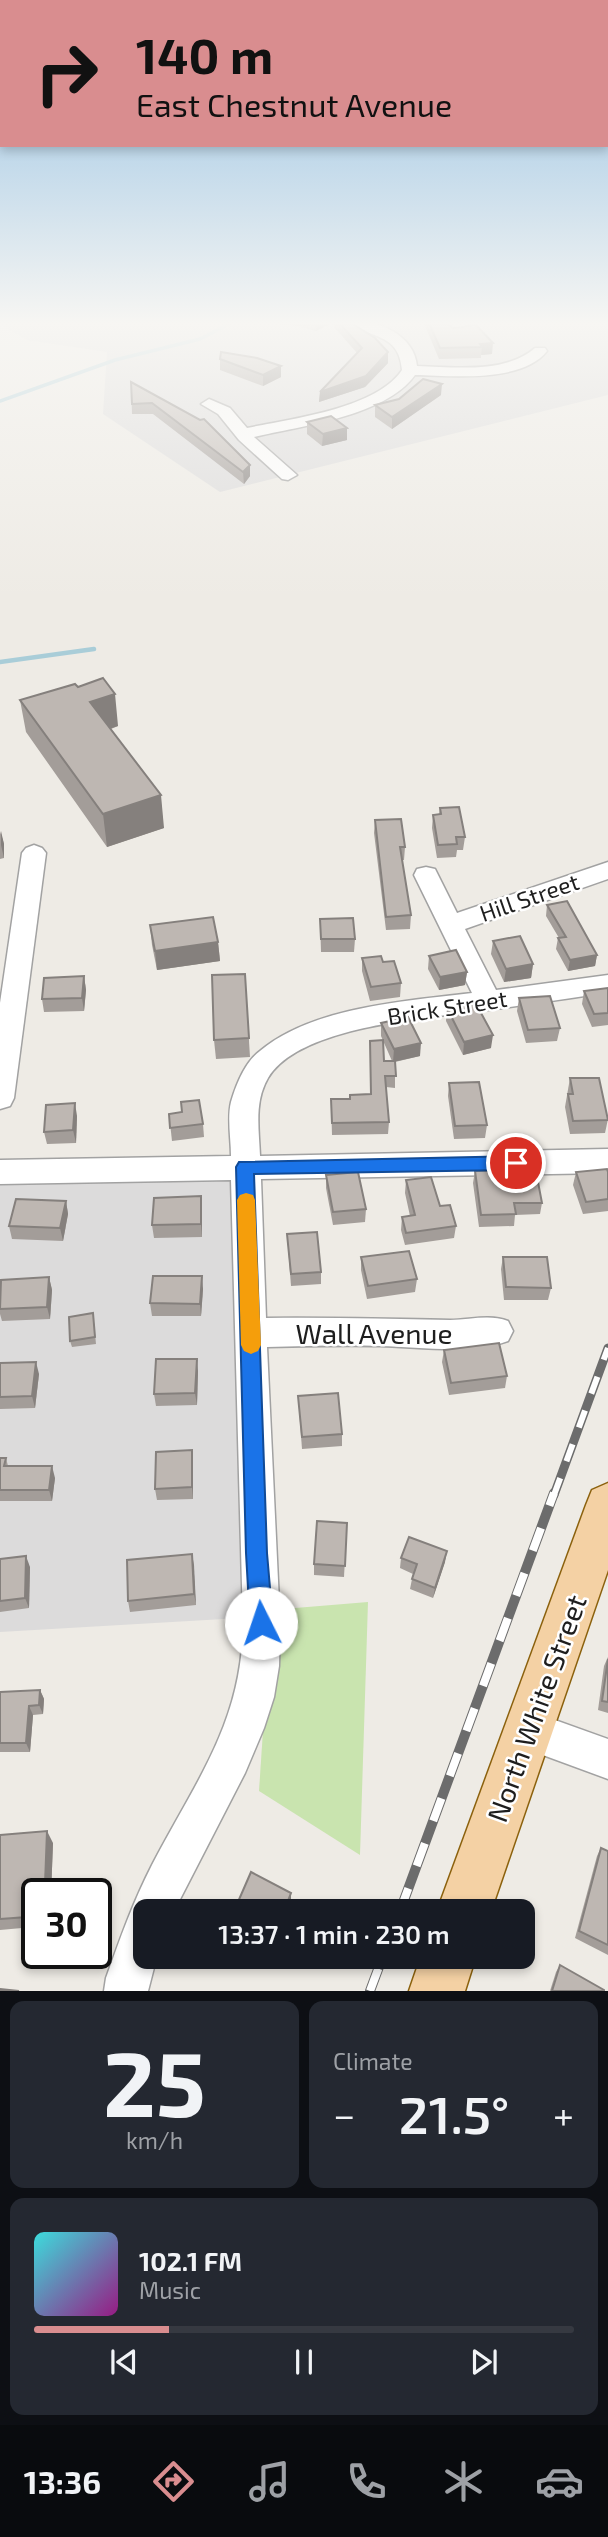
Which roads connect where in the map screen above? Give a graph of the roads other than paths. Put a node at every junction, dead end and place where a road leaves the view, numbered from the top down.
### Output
1 (227, 414) edge
2 (318, 414) edge
3 (244, 434) junction
4 (288, 475) dead end
5 (34, 853) dead end
6 (608, 870) edge
7 (426, 875) dead end
8 (449, 925) junction
9 (608, 984) edge
10 (488, 1000) junction
11 (0, 1098) edge
12 (608, 1161) edge
13 (245, 1167) junction
14 (0, 1172) edge
15 (497, 1331) dead end
16 (251, 1334) junction
17 (608, 1505) edge
18 (527, 1730) junction
19 (608, 1759) edge
20 (158, 1899) edge
21 (468, 1899) edge
22 (133, 1968) edge
23 (445, 1969) edge
24 (126, 1991) edge
25 (437, 1991) edge

1 - 3 street
2 - 3 street
3 - 4 street
5 - 11 street
6 - 8 street, Hill Street
7 - 8 street
8 - 10 street
9 - 10 street, Brick Street
10 - 13 street, Brick Street
12 - 13 street
13 - 14 street
13 - 16 street, Brick Street
15 - 16 street, Wall Avenue
16 - 20 street, Brick Street
17 - 18 main road, North White Street
18 - 19 street
18 - 21 main road, North White Street
22 - 24 street
23 - 25 main road

